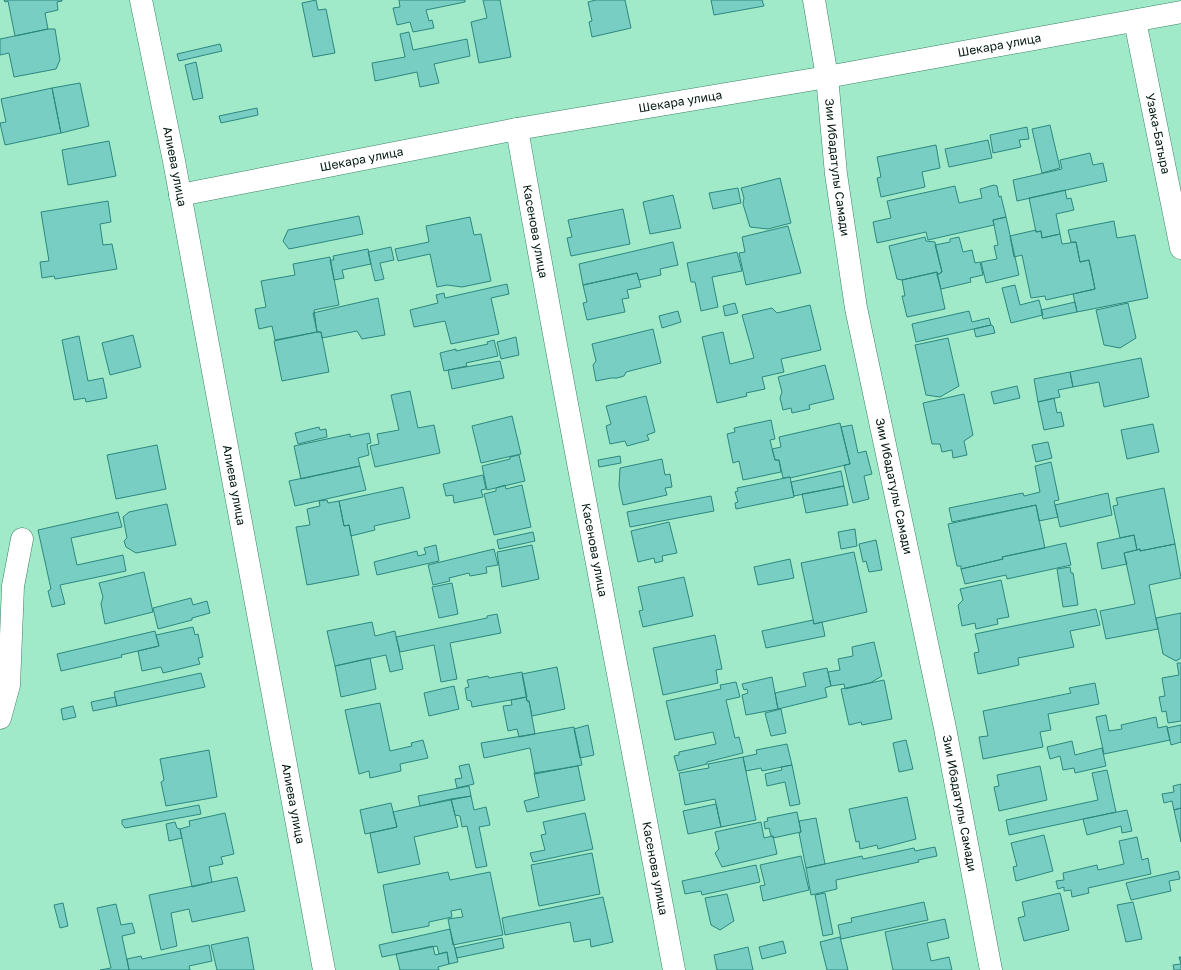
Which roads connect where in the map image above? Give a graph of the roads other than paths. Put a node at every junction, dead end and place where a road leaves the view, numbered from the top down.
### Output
1 (141, 0) edge
2 (814, 0) edge
3 (1181, 12) edge
4 (1135, 21) junction
5 (826, 77) junction
6 (517, 129) junction
7 (180, 195) junction
8 (1181, 248) edge
9 (22, 539) dead end
10 (0, 718) edge
11 (324, 970) edge
12 (674, 970) edge
13 (991, 970) edge

1 - 7 street, Алиева улица
2 - 5 street, Зии Ибадатулы Самади
3 - 4 street, Шекара улица
4 - 5 street, Шекара улица
4 - 8 street, Узака-Батыра
5 - 6 street, Шекара улица
5 - 13 street, Зии Ибадатулы Самади
6 - 7 street, Шекара улица
6 - 12 street, Касенова улица
7 - 11 street, Алиева улица
9 - 10 street

